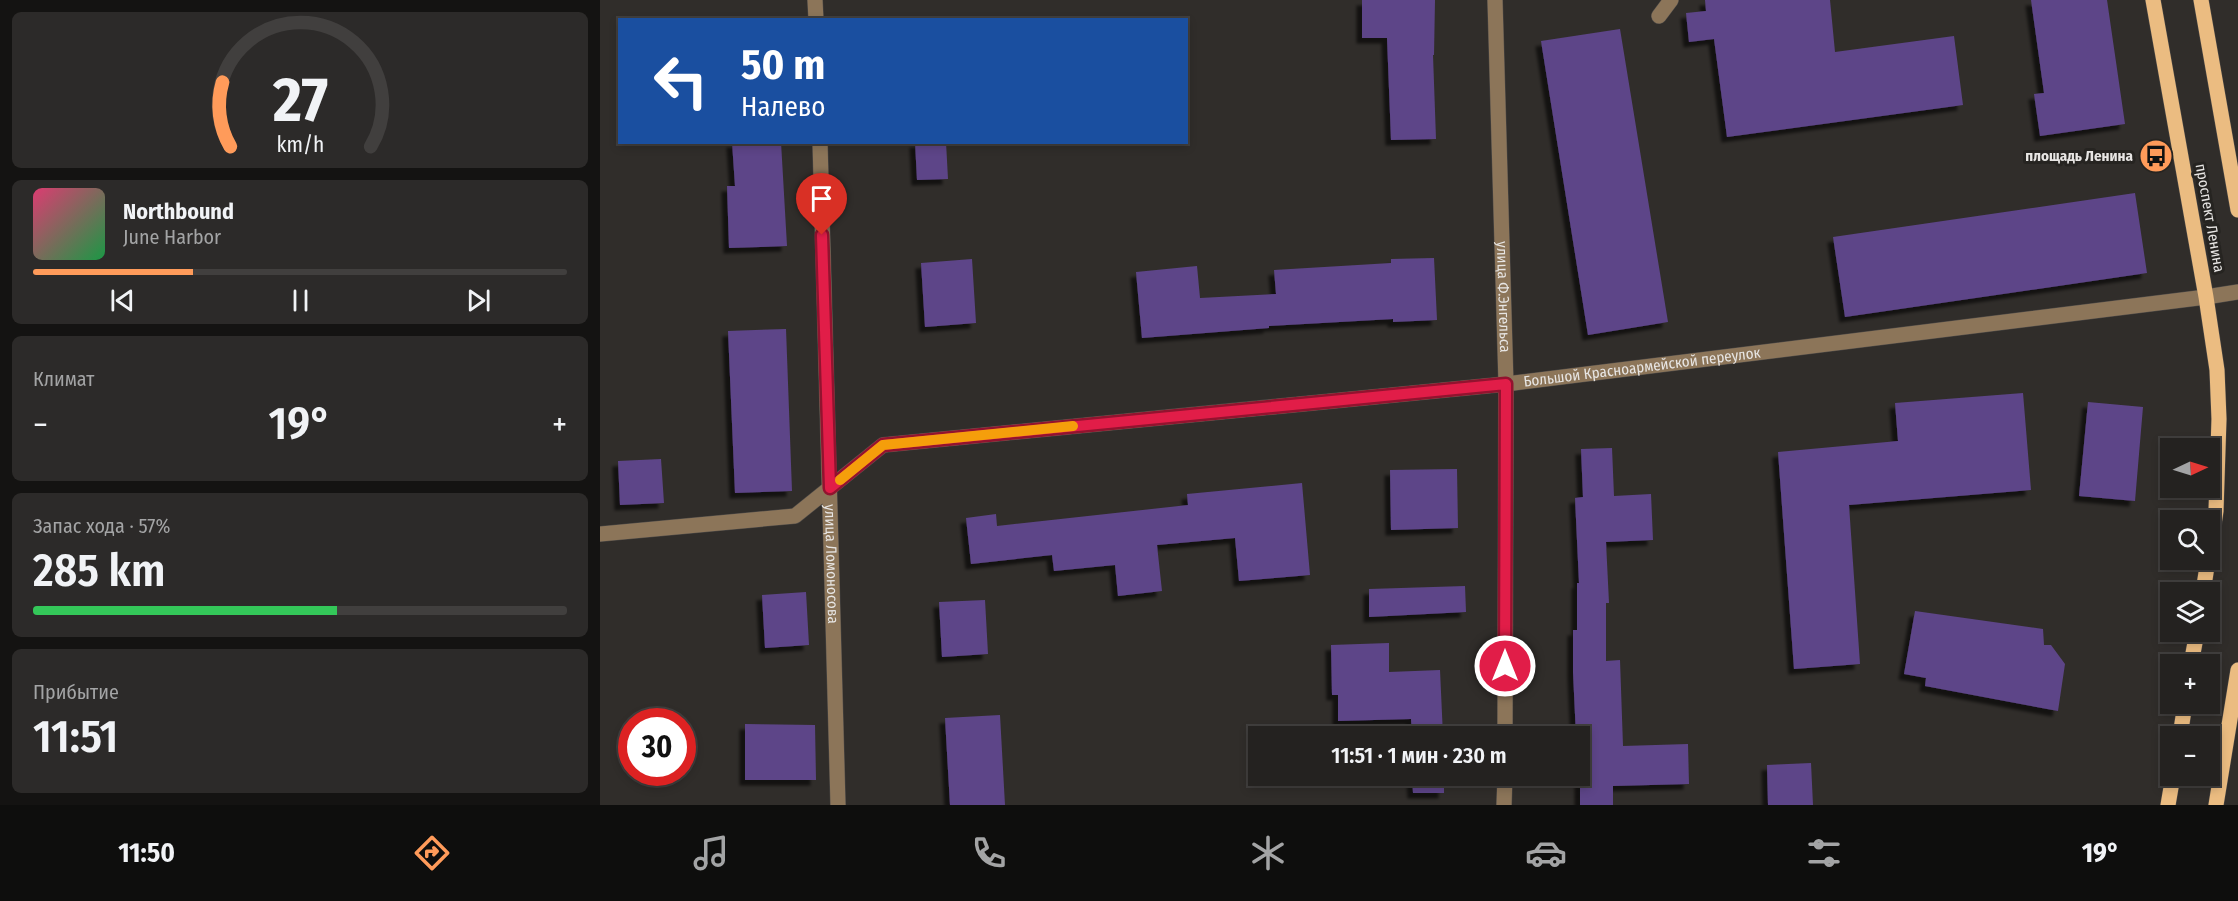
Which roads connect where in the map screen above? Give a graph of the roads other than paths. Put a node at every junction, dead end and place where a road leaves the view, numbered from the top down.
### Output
1 (815, 0) edge
2 (1495, 0) edge
3 (1671, 0) edge
4 (2153, 0) edge
5 (2201, 0) edge
6 (1659, 16) dead end
7 (816, 18) edge
8 (820, 144) edge
9 (2238, 210) edge
10 (2238, 292) edge
11 (2206, 297) junction
12 (1506, 384) junction
13 (830, 488) junction
14 (2216, 510) edge
15 (600, 534) edge
16 (2238, 670) edge
17 (1505, 726) edge
18 (1504, 786) edge
19 (2171, 786) edge
20 (838, 805) edge
21 (1504, 805) edge
22 (2168, 805) edge
23 (2216, 805) edge

1 - 7 street
2 - 12 street, улица Ф.Энгельса
3 - 6 street
4 - 11 main road, проспект Ленина
5 - 9 main road, проспект Ленина
8 - 13 street, улица Ломоносова
10 - 11 street, Большой Красноармейской переулок
11 - 12 street, Большой Красноармейской переулок
11 - 14 main road, проспект Ленина
12 - 13 street, Большой Красноармейской переулок
12 - 17 street, улица Ф.Энгельса
13 - 15 street, Большой Красноармейской переулок
13 - 20 street, улица Ломоносова
16 - 23 main road
18 - 21 street
19 - 22 main road

